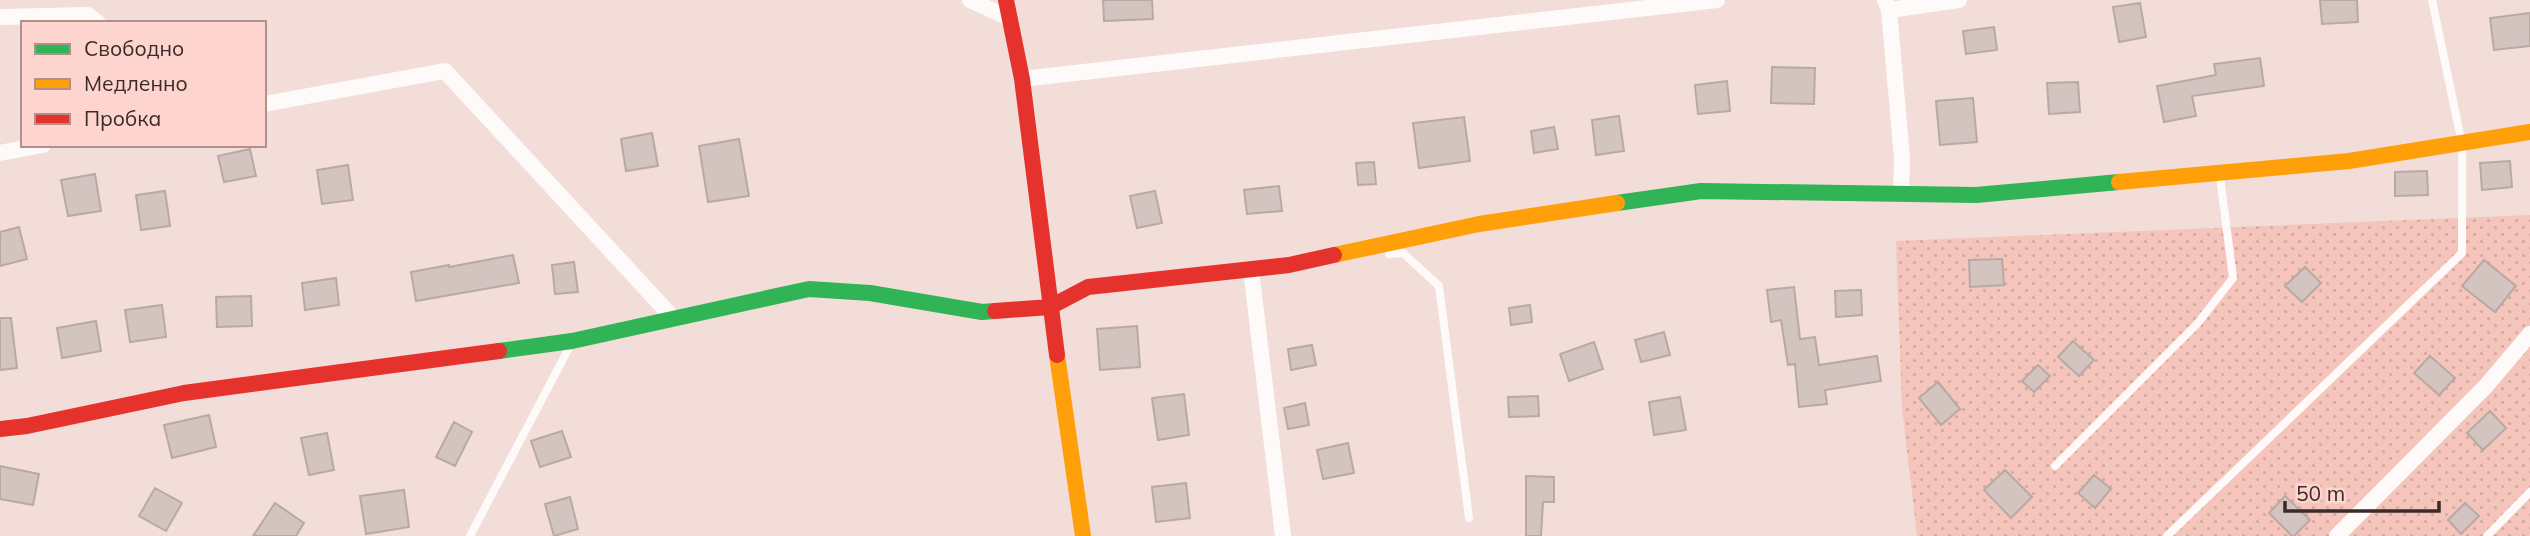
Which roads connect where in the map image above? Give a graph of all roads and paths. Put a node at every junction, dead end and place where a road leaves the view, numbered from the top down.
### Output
1 (970, 0) edge
2 (1006, 0) edge
3 (1717, 0) edge
4 (1959, 0) edge
5 (2432, 0) edge
6 (1887, 5) edge
7 (0, 18) edge
8 (1009, 18) junction
9 (96, 21) edge
10 (1022, 79) junction
11 (266, 104) edge
12 (2530, 132) edge
13 (2462, 144) junction
14 (32, 147) edge
15 (0, 153) edge
16 (2220, 172) junction
17 (1901, 193) junction
18 (1289, 265) junction
19 (1251, 270) junction
20 (1050, 307) junction
21 (674, 319) junction
22 (2530, 334) edge
23 (572, 341) junction
24 (0, 429) edge
25 (2055, 466) dead end
26 (2530, 492) edge
27 (1468, 519) dead end
28 (470, 536) edge
29 (1083, 536) edge
30 (1283, 536) edge
31 (2167, 536) edge
32 (2337, 536) edge
33 (2487, 536) edge

1 - 8 street
2 - 8 street
3 - 10 street
4 - 6 street
5 - 13 lane
6 - 17 street
7 - 9 street
8 - 10 street
10 - 20 street
11 - 21 street
12 - 13 street
13 - 16 street
13 - 31 lane
14 - 15 street
16 - 17 street
16 - 25 lane
17 - 18 street
18 - 19 street
18 - 27 lane
19 - 20 street
19 - 30 street
20 - 21 street
20 - 29 street
21 - 23 street
22 - 32 street
23 - 24 street
23 - 28 lane
26 - 33 lane

